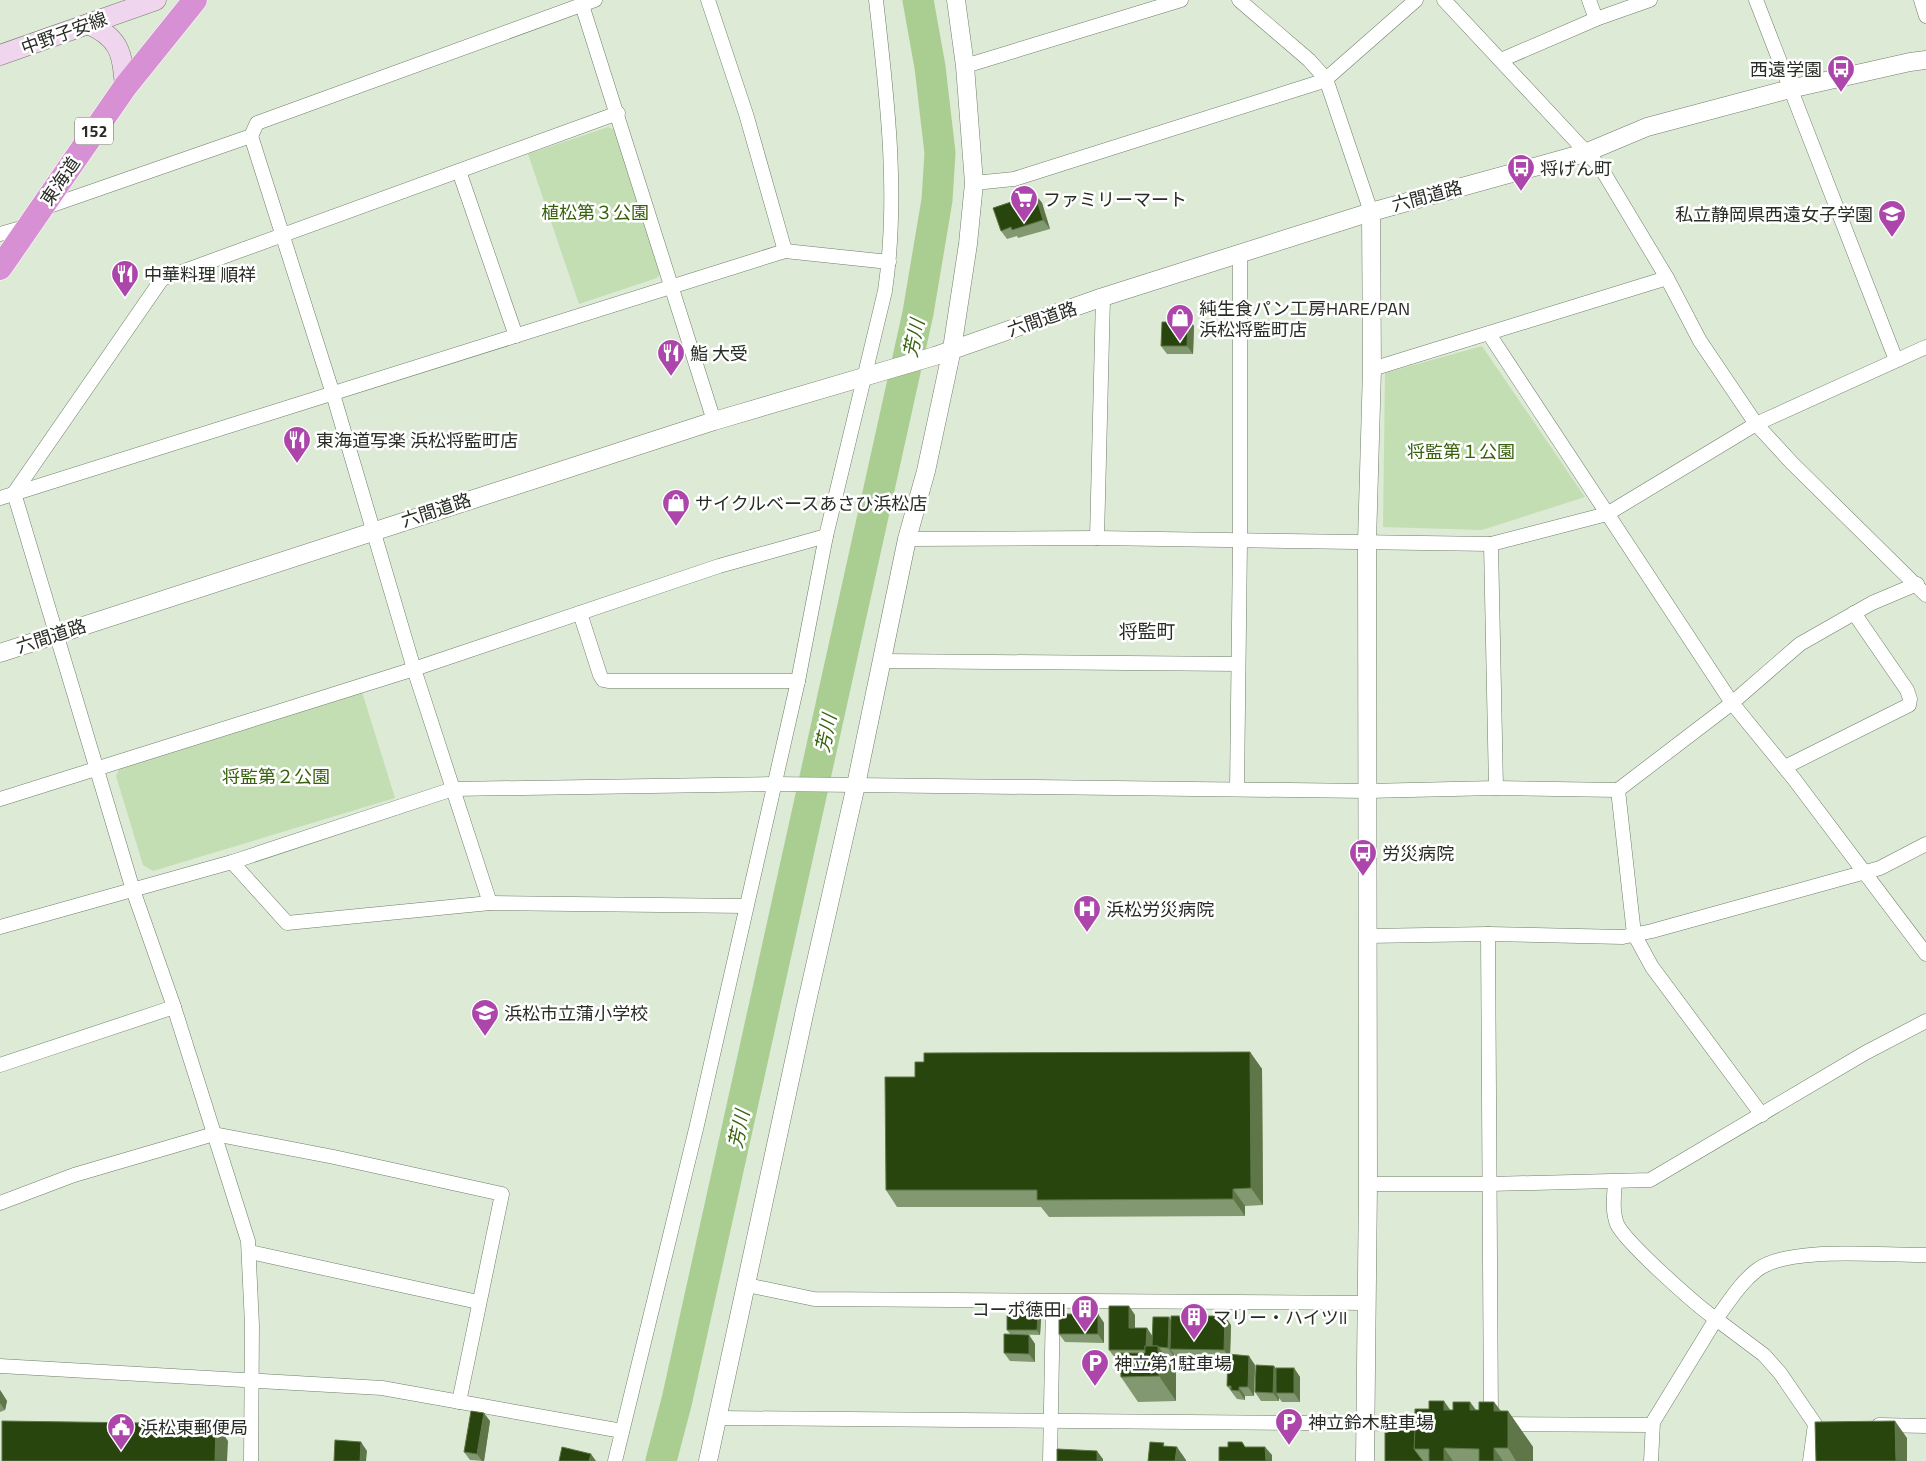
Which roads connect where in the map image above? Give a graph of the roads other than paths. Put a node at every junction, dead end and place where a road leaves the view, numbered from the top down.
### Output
1 (156, 0) edge
2 (195, 0) edge
3 (596, 0) edge
4 (708, 0) edge
5 (876, 0) edge
6 (956, 0) edge
7 (1181, 0) edge
8 (1239, 0) edge
9 (1416, 0) edge
10 (1444, 0) edge
11 (1589, 0) edge
12 (1650, 0) edge
13 (1756, 0) edge
14 (1921, 0) edge
15 (582, 5) junction
16 (1926, 16) edge
17 (1596, 19) junction
18 (88, 24) junction
19 (0, 56) edge
20 (1502, 60) junction
21 (1926, 60) edge
22 (965, 66) junction
23 (1326, 79) junction
24 (125, 87) junction
25 (1790, 89) junction
26 (618, 113) junction
27 (251, 136) junction
28 (1585, 153) junction
29 (459, 171) junction
30 (974, 183) junction
31 (1371, 212) junction
32 (35, 218) junction
33 (0, 234) edge
34 (283, 234) junction
35 (785, 251) junction
36 (1240, 254) junction
37 (889, 262) junction
38 (0, 268) edge
39 (1667, 278) junction
40 (672, 288) junction
41 (1104, 297) junction
42 (1488, 334) junction
43 (516, 336) junction
44 (1926, 346) edge
45 (952, 349) junction
46 (1896, 360) junction
47 (1372, 369) junction
48 (869, 375) junction
49 (333, 394) junction
50 (714, 420) junction
51 (1756, 424) junction
52 (14, 493) junction
53 (0, 498) edge
54 (1607, 514) junction
55 (373, 530) junction
56 (826, 536) junction
57 (1097, 538) junction
58 (907, 539) junction
59 (1240, 542) junction
60 (1367, 542) junction
61 (1491, 544) junction
62 (1921, 590) edge
63 (580, 613) junction
64 (1854, 613) junction
65 (55, 635) junction
66 (0, 653) edge
67 (883, 661) junction
68 (1238, 664) junction
69 (414, 669) junction
70 (798, 681) junction
71 (1732, 703) junction
72 (1785, 767) junction
73 (96, 769) junction
74 (778, 784) junction
75 (851, 785) junction
76 (1496, 788) junction
77 (453, 789) junction
78 (1237, 789) junction
79 (1618, 790) junction
80 (1367, 792) junction
81 (0, 799) edge
82 (1926, 844) edge
83 (232, 862) junction
84 (1863, 872) junction
85 (133, 890) junction
86 (490, 903) junction
87 (746, 906) junction
88 (0, 927) edge
89 (1488, 934) junction
90 (1634, 934) junction
91 (1367, 936) junction
92 (1926, 954) edge
93 (174, 1007) junction
94 (1926, 1021) edge
95 (0, 1065) edge
96 (1762, 1115) junction
97 (214, 1134) junction
98 (1615, 1182) junction
99 (1368, 1184) junction
100 (1490, 1184) junction
101 (0, 1203) edge
102 (250, 1252) junction
103 (1926, 1255) edge
104 (747, 1285) junction
105 (478, 1302) junction
106 (1053, 1302) junction
107 (1366, 1303) junction
108 (1716, 1319) junction
109 (0, 1366) edge
110 (252, 1381) junction
111 (459, 1402) junction
112 (718, 1418) junction
113 (1051, 1422) junction
114 (1365, 1423) junction
115 (1443, 1424) edge
116 (1815, 1424) junction
117 (1833, 1424) edge
118 (1861, 1425) edge
119 (1651, 1426) junction
120 (1926, 1426) edge
121 (622, 1431) junction
122 (251, 1461) edge
123 (615, 1461) edge
124 (708, 1461) edge
125 (1050, 1461) edge
126 (1365, 1461) edge
127 (1651, 1461) edge
128 (1810, 1461) edge

1 - 18 main road, 中野子安線
2 - 24 highway, 東海道 / 152
3 - 15 street
4 - 35 street
5 - 37 street
6 - 22 street
7 - 22 street
8 - 23 street
9 - 23 street
10 - 20 street
11 - 17 street
12 - 17 street
13 - 25 street
14 - 16 street
15 - 26 street
15 - 27 street
17 - 20 street
18 - 19 main road, 中野子安線
18 - 24 main road
20 - 28 street
21 - 25 street, 六間道路
22 - 30 street
23 - 30 street
23 - 31 street
24 - 32 highway, 東海道 / 152
25 - 28 street, 六間道路
25 - 46 street
26 - 29 street
26 - 40 street
27 - 32 street
27 - 34 street
28 - 31 street, 六間道路
28 - 39 street
29 - 34 street
29 - 43 street
30 - 45 street
31 - 36 street, 六間道路
31 - 47 street
32 - 33 street
32 - 38 highway, 東海道 / 152
34 - 49 street
34 - 52 street
35 - 37 street
35 - 40 street
36 - 41 street, 六間道路
36 - 59 street
37 - 48 street
39 - 42 street
39 - 51 street
40 - 43 street
40 - 50 street
41 - 45 street, 六間道路
41 - 57 street
42 - 47 street
42 - 54 street
43 - 49 street
44 - 46 street
45 - 48 street, 六間道路
45 - 58 street
46 - 51 street
47 - 60 street
48 - 50 street, 六間道路
48 - 56 street
49 - 52 street
49 - 55 street
50 - 55 street, 六間道路
51 - 54 street
51 - 62 street
52 - 53 street
52 - 65 street
54 - 61 street
54 - 71 street
55 - 65 street, 六間道路
55 - 69 street
56 - 63 street
56 - 70 street
57 - 58 street
57 - 59 street
58 - 67 street
59 - 60 street
59 - 68 street
60 - 61 street
60 - 80 street
61 - 76 street
62 - 64 street
63 - 69 street
63 - 70 street
64 - 71 street
64 - 72 street
65 - 66 street, 六間道路
65 - 73 street
67 - 68 street
67 - 75 street
68 - 78 street
69 - 73 street
69 - 77 street
70 - 74 street
71 - 72 street
71 - 79 street
72 - 84 street
73 - 81 street
73 - 85 street
74 - 75 street
74 - 77 street
74 - 87 street
75 - 78 street
75 - 104 street
76 - 79 street
76 - 80 street
77 - 83 street
77 - 86 street
78 - 80 street
79 - 90 street
80 - 91 street
82 - 84 street
83 - 85 street
83 - 86 street
84 - 90 street
84 - 92 street
85 - 88 street
85 - 93 street
86 - 87 street
87 - 121 street
89 - 90 street
89 - 91 street
89 - 100 street
90 - 96 street
91 - 99 street
93 - 95 street
93 - 97 street
94 - 96 street
96 - 98 street
97 - 101 street
97 - 102 street
97 - 105 street
98 - 100 street
98 - 108 street
99 - 100 street
99 - 107 street
100 - 119 street
102 - 105 street
102 - 110 street
103 - 108 street
104 - 106 street
104 - 112 street
105 - 111 street
106 - 107 street
106 - 113 street
107 - 114 street
108 - 116 street
108 - 119 street
109 - 110 street
110 - 111 street
110 - 122 street
111 - 121 street
112 - 113 street
112 - 124 street
113 - 114 street
113 - 125 street
114 - 115 street
114 - 126 street
116 - 117 street
116 - 128 street
118 - 120 street
119 - 127 street
121 - 123 street

